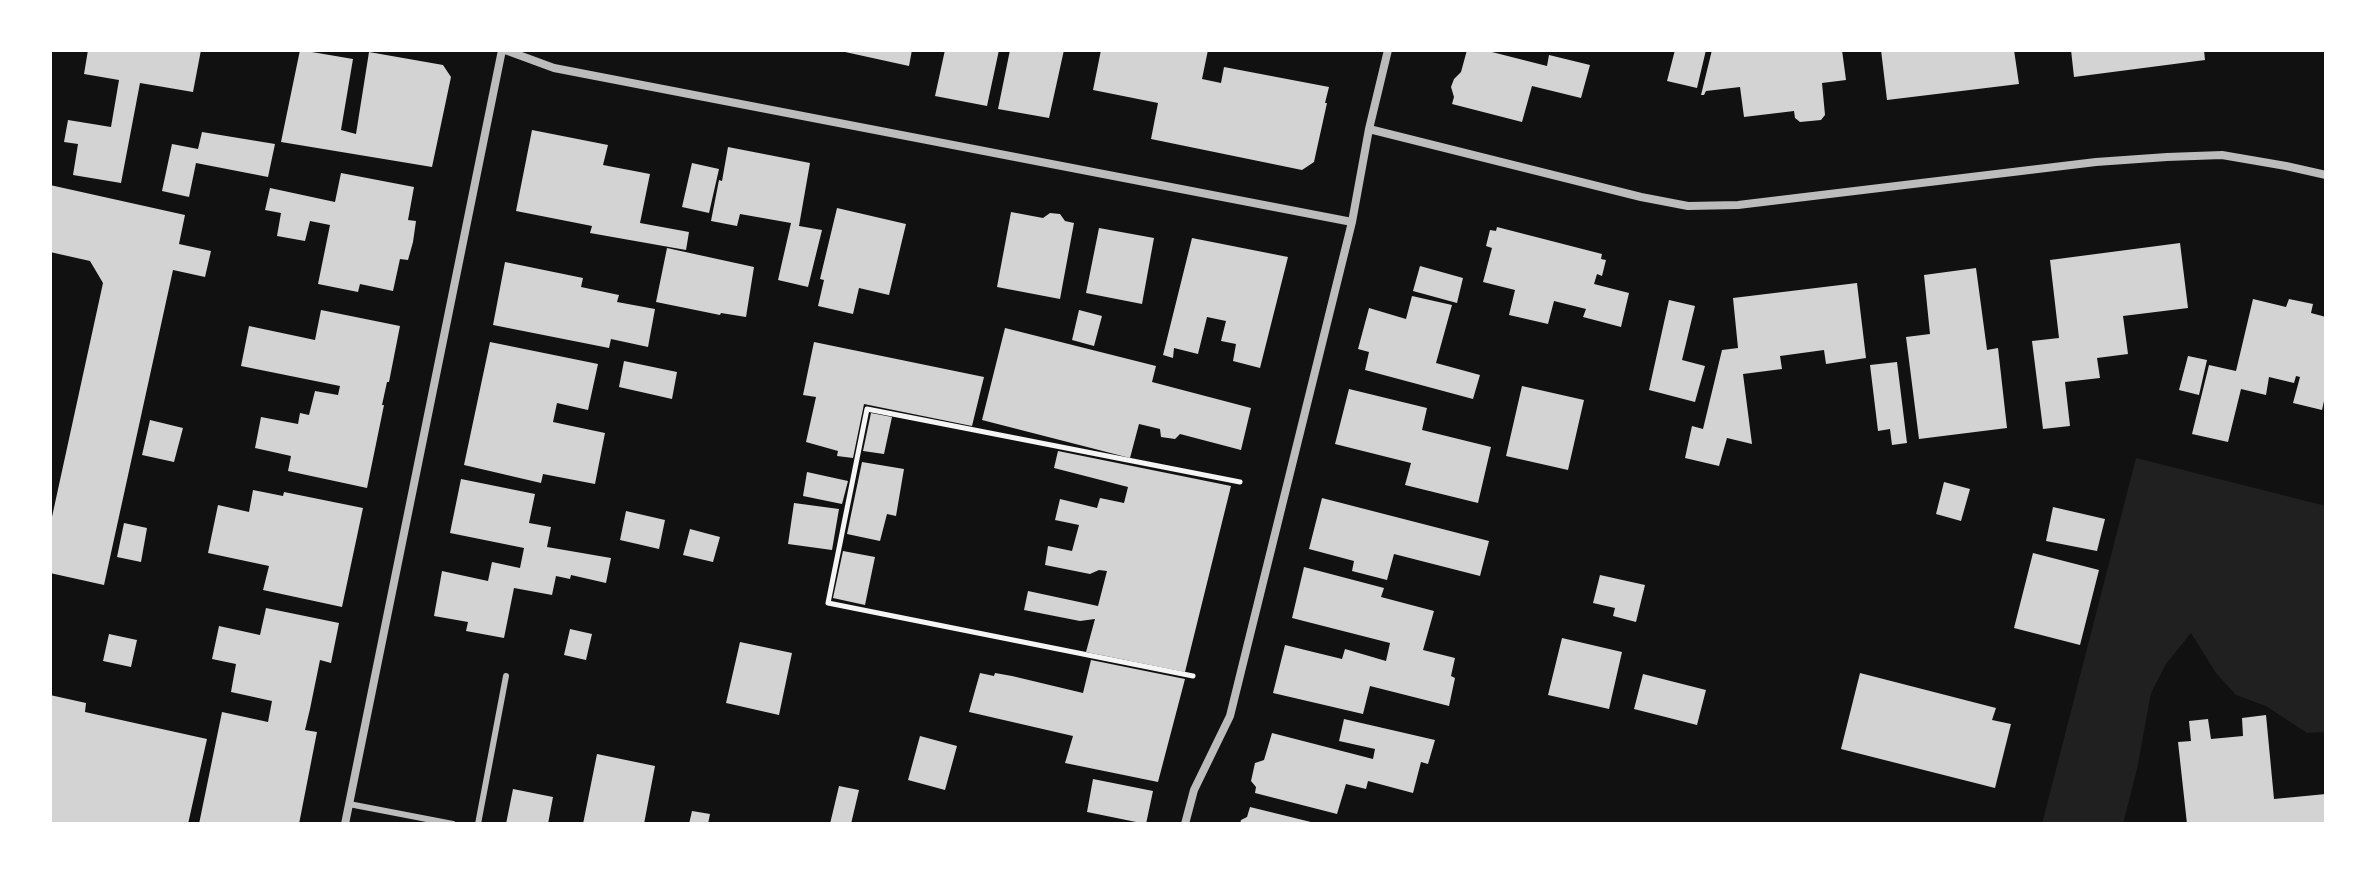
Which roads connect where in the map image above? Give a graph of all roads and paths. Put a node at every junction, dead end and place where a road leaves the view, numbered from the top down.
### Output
1 (504, 50) edge
2 (1388, 50) edge
3 (1369, 129) junction
4 (2326, 175) edge
5 (1352, 222) junction
6 (1240, 482) dead end
7 (506, 676) dead end
8 (1193, 676) dead end
9 (349, 804) junction
10 (345, 824) edge
11 (453, 824) edge
12 (478, 824) edge
13 (1185, 824) edge

1 - 5 street
1 - 9 street
2 - 3 street
3 - 4 street
3 - 5 street
5 - 13 street
6 - 8 path
7 - 12 lane
9 - 10 street
9 - 11 lane

